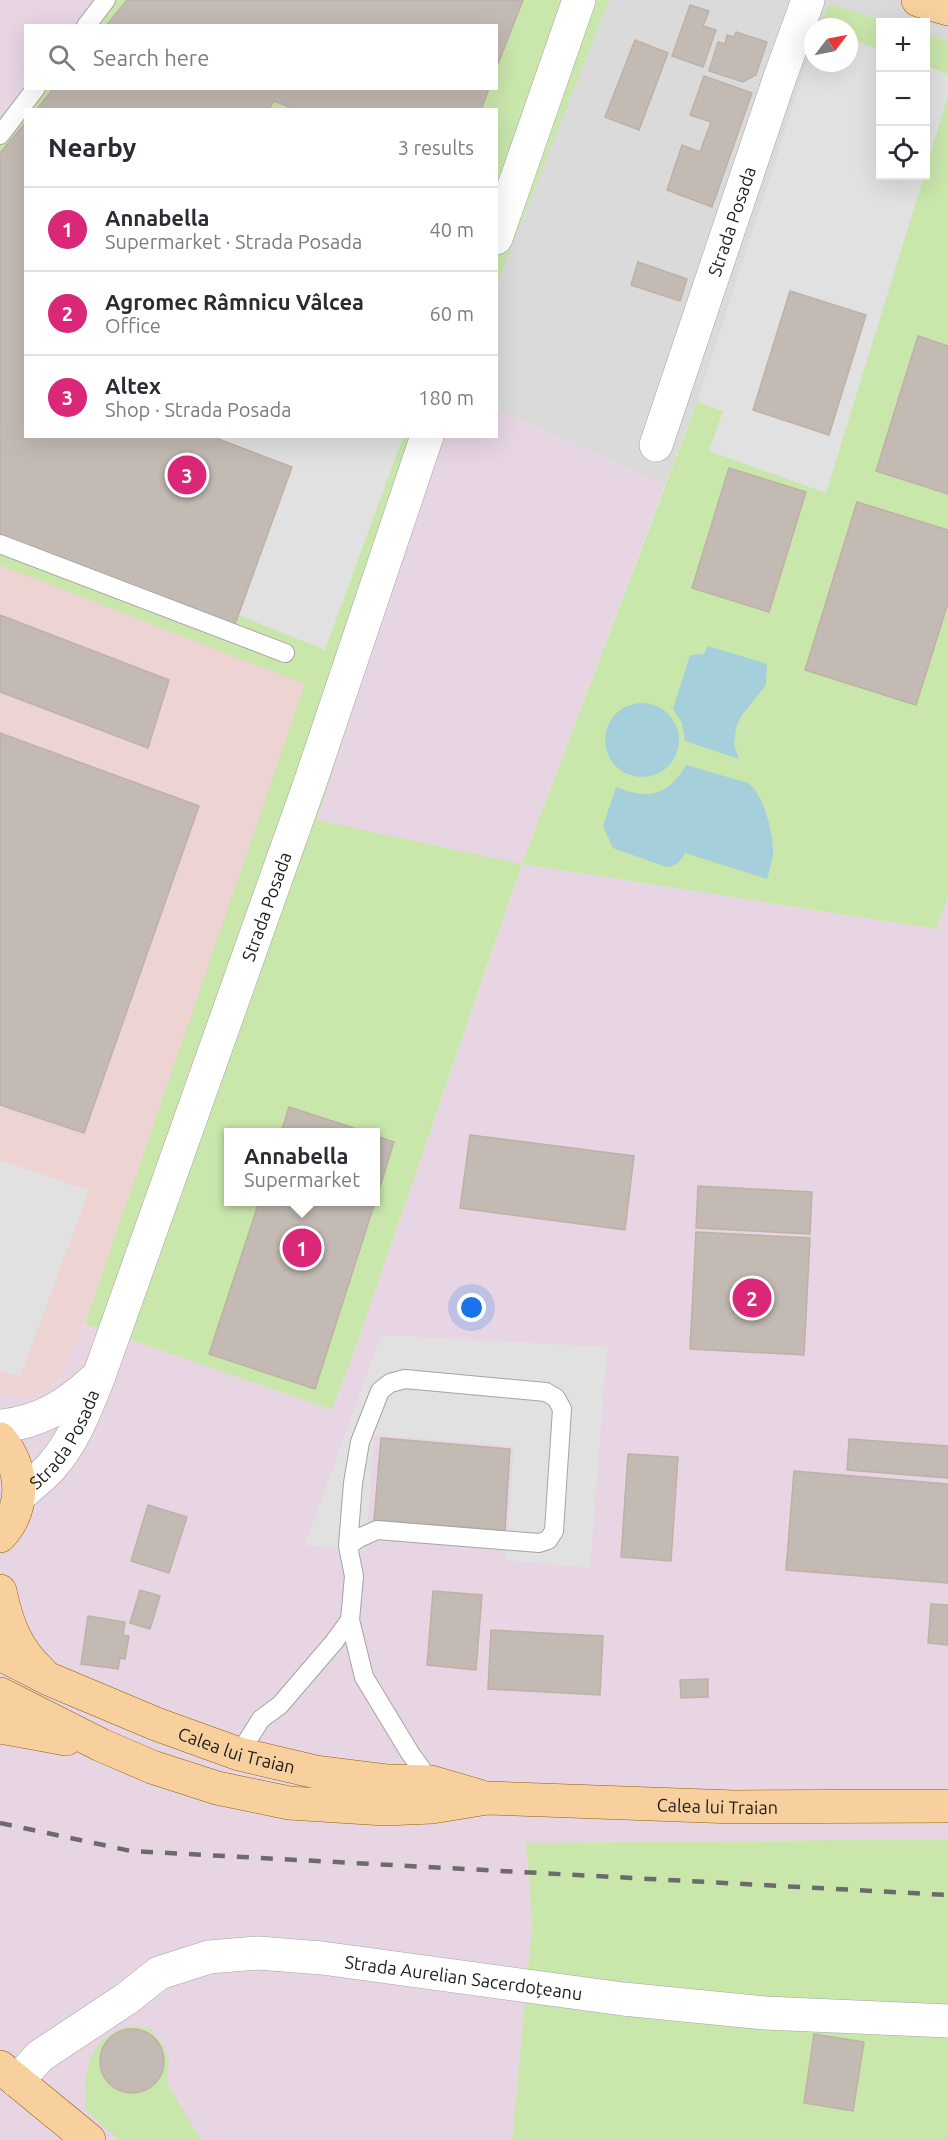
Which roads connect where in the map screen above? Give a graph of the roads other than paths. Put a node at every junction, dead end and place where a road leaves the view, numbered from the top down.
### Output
1 (106, 0) edge
2 (579, 0) edge
3 (808, 0) edge
4 (918, 0) edge
5 (948, 9) edge
6 (88, 24) edge
7 (34, 90) edge
8 (0, 135) edge
9 (498, 232) edge
10 (426, 438) edge
11 (656, 445) dead end
12 (0, 544) edge
13 (285, 652) dead end
14 (99, 1376) junction
15 (0, 1426) edge
16 (0, 1439) edge
17 (19, 1496) junction
18 (0, 1536) edge
19 (348, 1546) junction
20 (0, 1591) edge
21 (350, 1620) junction
22 (0, 1654) edge
23 (49, 1679) junction
24 (0, 1694) edge
25 (0, 1727) edge
26 (100, 1745) junction
27 (239, 1754) junction
28 (431, 1782) junction
29 (487, 1798) junction
30 (948, 1806) edge
31 (948, 2021) edge
32 (9, 2074) edge
33 (89, 2140) edge

1 - 6 lane
2 - 9 street
3 - 11 street, Strada Posada
4 - 5 main road
7 - 8 lane
10 - 14 street, Strada Posada
12 - 13 lane
14 - 15 street, Strada Posada
14 - 17 street, Strada Posada
16 - 17 main road
17 - 18 main road
19 - 19 lane
19 - 21 lane
20 - 23 main road
21 - 27 lane
21 - 28 lane
22 - 23 main road, Calea lui Traian
23 - 27 main road, Calea lui Traian
24 - 26 main road, Calea lui Traian
25 - 26 main road
26 - 29 main road, Calea lui Traian
27 - 28 main road, Calea lui Traian
28 - 29 main road, Calea lui Traian
29 - 30 main road, Calea lui Traian
31 - 32 street, Strada Aurelian Sacerdoțeanu
32 - 33 main road

